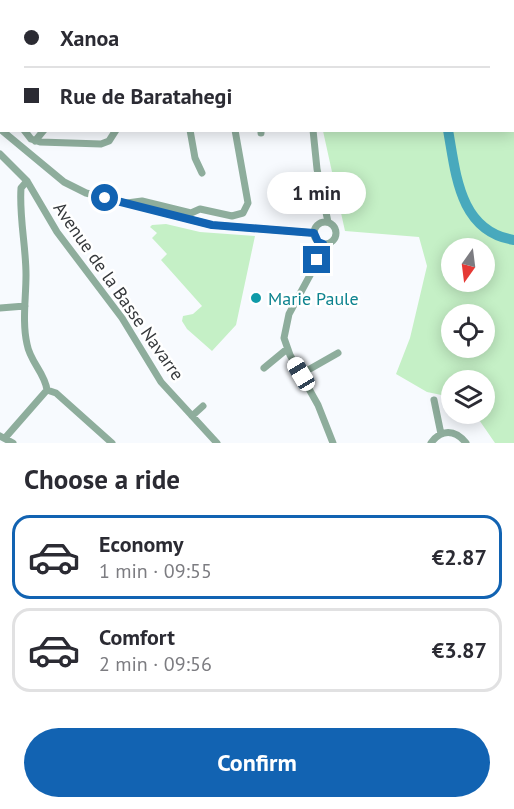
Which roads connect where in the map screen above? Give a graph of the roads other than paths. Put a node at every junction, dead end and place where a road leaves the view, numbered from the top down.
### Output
1 (4, 132) edge
2 (26, 132) edge
3 (42, 132) edge
4 (115, 132) edge
5 (190, 132) edge
6 (235, 132) edge
7 (313, 132) edge
8 (35, 141) junction
9 (0, 154) edge
10 (202, 173) dead end
11 (27, 181) junction
12 (123, 203) junction
13 (203, 210) junction
14 (328, 219) junction
15 (192, 221) junction
16 (314, 233) junction
17 (323, 244) junction
18 (25, 306) junction
19 (0, 308) edge
20 (287, 350) junction
21 (338, 353) dead end
22 (264, 368) dead end
23 (301, 374) junction
24 (46, 389) junction
25 (434, 400) dead end
26 (203, 406) dead end
27 (192, 416) junction
28 (441, 434) junction
29 (2, 437) edge
30 (13, 443) edge
31 (112, 443) edge
32 (217, 443) edge
33 (333, 443) edge
34 (431, 443) edge
35 (466, 443) edge

1 - 12 street
2 - 8 street
3 - 8 street
4 - 8 street
5 - 10 street
6 - 13 street
7 - 14 street
9 - 11 street, Avenue de la Basse Navarre
11 - 18 street
11 - 27 street, Avenue de la Basse Navarre
12 - 13 street
12 - 15 street
13 - 15 street
14 - 16 street
14 - 17 street
15 - 16 street
16 - 17 street
17 - 20 street
18 - 19 street
18 - 24 street
20 - 22 street
20 - 23 street
21 - 23 street
23 - 33 street
24 - 29 street
24 - 31 street
25 - 28 street
26 - 27 street
27 - 32 street, Avenue de la Basse Navarre
28 - 34 street
28 - 35 street
29 - 30 street

